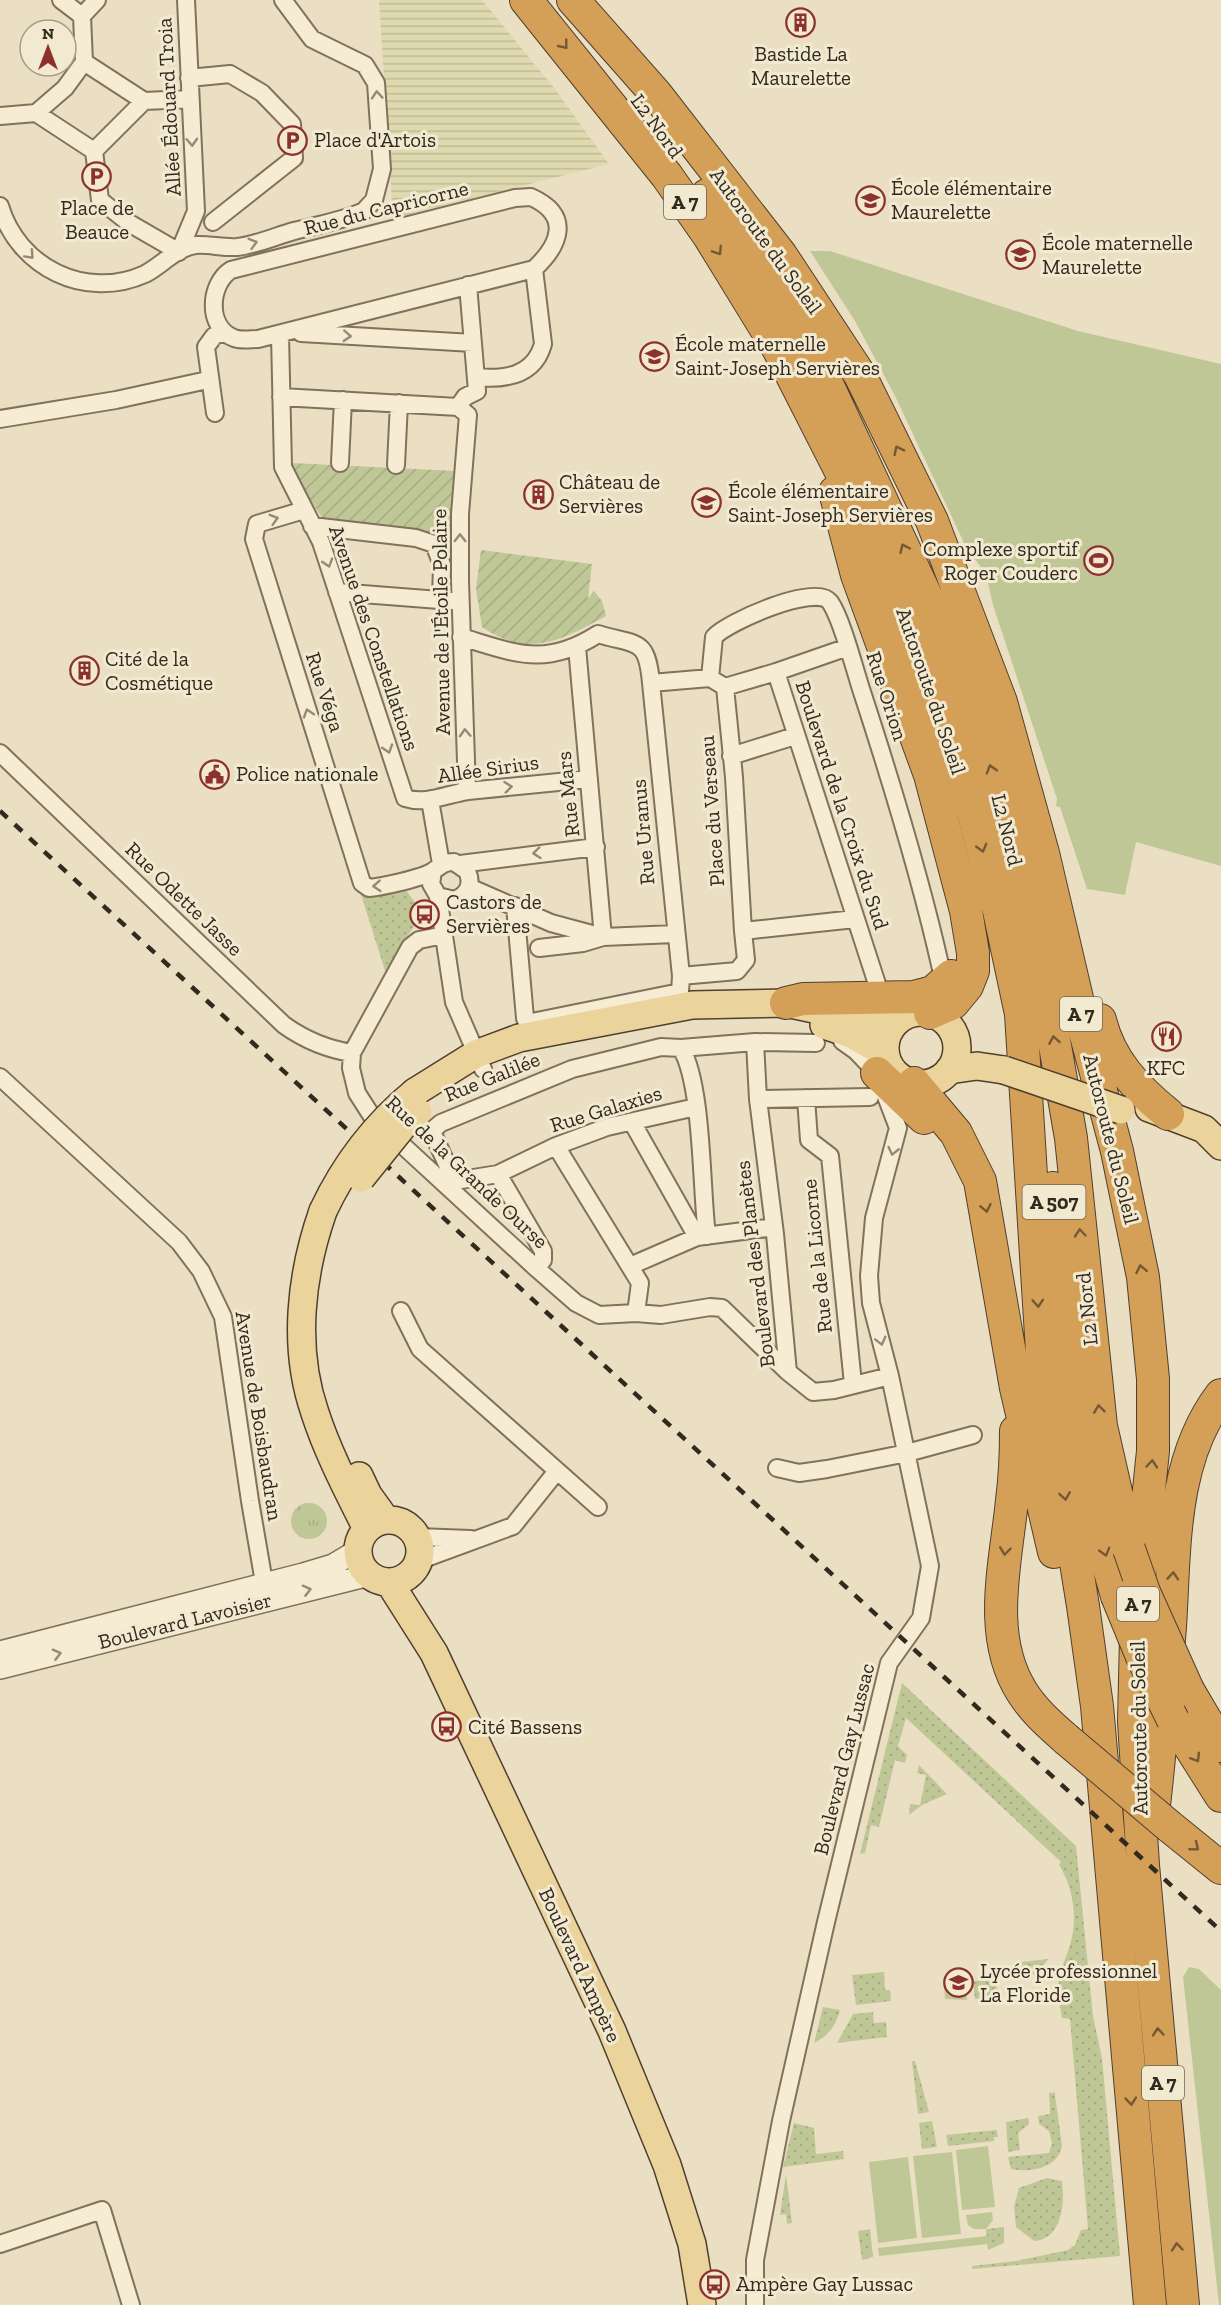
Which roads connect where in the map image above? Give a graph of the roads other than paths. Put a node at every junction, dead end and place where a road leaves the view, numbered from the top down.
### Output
1 (61, 0) edge
2 (97, 0) edge
3 (186, 0) edge
4 (283, 0) edge
5 (526, 0) edge
6 (564, 0) edge
7 (573, 0) edge
8 (82, 16) junction
9 (84, 62) junction
10 (189, 78) junction
11 (190, 99) junction
12 (144, 101) junction
13 (36, 113) junction
14 (0, 116) edge
15 (94, 151) junction
16 (0, 206) edge
17 (196, 211) junction
18 (213, 222) junction
19 (6, 234) edge
20 (212, 246) junction
21 (179, 252) junction
22 (534, 269) junction
23 (468, 285) junction
24 (224, 332) junction
25 (284, 334) junction
26 (473, 343) junction
27 (203, 381) dead end
28 (476, 384) junction
29 (281, 397) junction
30 (343, 400) junction
31 (399, 403) junction
32 (464, 411) junction
33 (215, 413) dead end
34 (0, 419) edge
35 (818, 422) junction
36 (340, 463) dead end
37 (396, 465) dead end
38 (304, 510) junction
39 (932, 521) junction
40 (312, 526) junction
41 (337, 592) junction
42 (441, 599) junction
43 (460, 602) junction
44 (461, 637) junction
45 (577, 647) junction
46 (848, 647) junction
47 (776, 672) junction
48 (710, 678) junction
49 (651, 683) junction
50 (725, 687) junction
51 (795, 736) junction
52 (0, 753) edge
53 (731, 756) junction
54 (589, 779) junction
55 (467, 791) junction
56 (430, 800) junction
57 (945, 829) junction
58 (596, 847) junction
59 (460, 864) junction
60 (437, 867) junction
61 (464, 892) junction
62 (438, 896) junction
63 (515, 906) junction
64 (855, 919) junction
65 (743, 931) junction
66 (675, 934) junction
67 (444, 935) junction
68 (603, 937) junction
69 (539, 948) dead end
70 (941, 969) dead end
71 (681, 976) junction
72 (877, 984) dead end
73 (786, 1003) junction
74 (930, 1013) junction
75 (1021, 1014) junction
76 (898, 1019) junction
77 (815, 1032) junction
78 (956, 1040) junction
79 (755, 1042) junction
80 (681, 1048) junction
81 (352, 1053) junction
82 (479, 1062) junction
83 (1003, 1064) junction
84 (950, 1070) junction
85 (878, 1075) junction
86 (0, 1077) edge
87 (914, 1083) junction
88 (806, 1098) junction
89 (758, 1099) junction
90 (1120, 1103) junction
91 (696, 1107) junction
92 (1168, 1114) junction
93 (632, 1122) junction
94 (556, 1146) junction
95 (1221, 1147) edge
96 (966, 1153) junction
97 (498, 1174) junction
98 (774, 1227) junction
99 (702, 1236) junction
100 (630, 1266) junction
101 (536, 1268) junction
102 (401, 1311) dead end
103 (636, 1312) junction
104 (788, 1372) junction
105 (890, 1376) junction
106 (853, 1384) junction
107 (1016, 1389) junction
108 (1221, 1395) edge
109 (973, 1435) dead end
110 (907, 1453) junction
111 (777, 1468) dead end
112 (557, 1471) junction
113 (598, 1507) dead end
114 (370, 1533) junction
115 (481, 1539) junction
116 (401, 1565) junction
117 (266, 1591) junction
118 (0, 1652) edge
119 (0, 1668) edge
120 (1221, 1746) edge
121 (1221, 1796) edge
122 (1143, 1862) junction
123 (1221, 1868) edge
124 (1118, 1959) junction
125 (0, 2244) edge
126 (754, 2304) edge
127 (131, 2305) edge
128 (702, 2305) edge
129 (1150, 2305) edge
130 (1183, 2305) edge

1 - 8 street
2 - 8 street
3 - 10 street, Allée Édouard Troia
20 -> 4 street
5 -> 35 highway, Autoroute du Soleil / A 7
120 -> 6 highway, L2 Nord / A 507, bridge
39 -> 7 highway, Autoroute du Soleil / A 7
8 - 9 street
9 - 12 street
9 - 13 street
10 - 11 street, Allée Édouard Troia
10 - 18 street
11 - 12 street
11 -> 17 street, Allée Édouard Troia
12 - 15 street
13 - 14 street
13 - 15 street
15 - 21 street
16 - 19 street
17 - 18 street, Allée Édouard Troia
17 - 21 street, Allée Édouard Troia
18 - 20 street
19 -> 21 street
20 - 21 street
22 - 23 street
22 - 24 street, Rue du Capricorne
22 - 28 street
23 - 25 street
23 - 26 street
24 - 25 street
24 - 33 street
25 -> 26 street
25 - 29 street, Avenue des Constellations
26 - 28 street
27 - 34 street
28 - 32 street, Avenue de l'Étoile Polaire
29 - 30 street
29 - 38 street, Avenue des Constellations
30 - 31 street
30 - 36 street
31 - 32 street
31 - 37 street
43 -> 32 street, Avenue de l'Étoile Polaire
35 - 57 highway
35 -> 75 highway, Autoroute du Soleil / A 7
38 - 40 street, Avenue des Constellations
60 -> 38 street, Rue Véga
39 - 92 highway
122 -> 39 highway, Autoroute du Soleil / A 7
40 -> 41 street, Avenue des Constellations
40 - 42 street
41 - 42 street
41 -> 56 street, Avenue des Constellations
42 - 43 street
43 - 44 street, Avenue de l'Étoile Polaire
44 - 45 street
55 -> 44 street, Avenue de l'Étoile Polaire
45 - 49 street
45 - 54 street, Rue Mars
46 - 47 street
46 - 48 street, Rue Orion
46 - 70 street, Rue Orion
47 - 50 street, Boulevard de la Croix du Sud
47 - 51 street, Boulevard de la Croix du Sud
48 - 49 street
48 - 50 street
49 - 66 street, Rue Uranus
50 - 53 street, Place du Verseau
51 - 53 street
51 - 64 street, Boulevard de la Croix du Sud
52 - 81 street, Rue Odette Jasse
53 - 65 street, Place du Verseau
55 -> 54 street, Allée Sirius
54 - 58 street, Rue Mars
55 - 56 street, Allée Sirius
56 - 60 street
57 - 73 highway
57 - 74 highway
58 -> 59 street
58 - 68 street, Rue Mars
59 - 60 street
59 - 61 street
60 - 62 street
61 - 62 street
61 - 63 street
61 - 67 street
62 - 67 street
63 - 68 street
63 - 71 street
64 - 65 street
64 - 72 street, Boulevard de la Croix du Sud
65 - 71 street, Place du Verseau
66 - 68 street
66 - 71 street, Rue Uranus
67 - 81 street
67 - 82 street
68 - 69 street
73 - 76 main road
73 - 82 main road
74 - 76 main road
74 - 78 main road
75 -> 121 highway, L2 Nord / A 507, bridge
75 -> 124 highway, Autoroute du Soleil / A 7
76 - 85 main road
77 - 79 street, Rue Galilée
77 - 82 main road
77 - 85 main road
78 - 83 main road
78 - 84 main road
79 - 80 street, Rue Galilée
79 - 89 street, Boulevard des Planètes
80 - 91 street
80 - 97 street, Rue Galilée
81 - 101 street, Rue de la Grande Ourse
82 - 114 main road, bridge
83 - 84 main road
83 - 90 main road
84 - 87 main road
85 - 87 main road
85 - 88 street
85 - 96 highway
85 -> 105 street, Boulevard Gay Lussac
86 - 117 street, Avenue de Boisbaudran
87 - 96 highway
88 - 89 street
88 - 106 street, Rue de la Licorne
89 - 98 street, Boulevard des Planètes
90 - 92 main road
90 - 95 main road
91 - 93 street, Rue Galaxies
91 - 99 street
92 - 95 main road
93 - 94 street, Rue Galaxies
93 - 99 street
94 - 97 street, Rue Galaxies
94 - 100 street
96 -> 107 highway
97 - 101 street
98 - 99 street
98 - 104 street, Boulevard des Planètes
99 - 100 street
100 - 103 street
101 - 103 street
102 - 112 street
103 - 104 street
104 - 106 street, Boulevard des Planètes
105 - 106 street, Boulevard des Planètes
105 - 110 street, Boulevard Gay Lussac
107 -> 123 highway, bridge
107 - 124 highway
122 -> 108 highway
109 - 110 street
110 - 111 street
110 - 126 street, Boulevard Gay Lussac
112 - 113 street
112 - 115 street
114 - 116 main road
114 - 116 main road
114 - 117 street, Boulevard Lavoisier
115 - 116 street
115 - 116 street
117 -> 116 street, Boulevard Lavoisier
116 - 128 main road, Boulevard Ampère
117 - 118 street, Boulevard Lavoisier
119 -> 117 street, Boulevard Lavoisier
130 -> 122 highway, Autoroute du Soleil / A 7
124 -> 129 highway, Autoroute du Soleil / A 7
125 - 127 street

